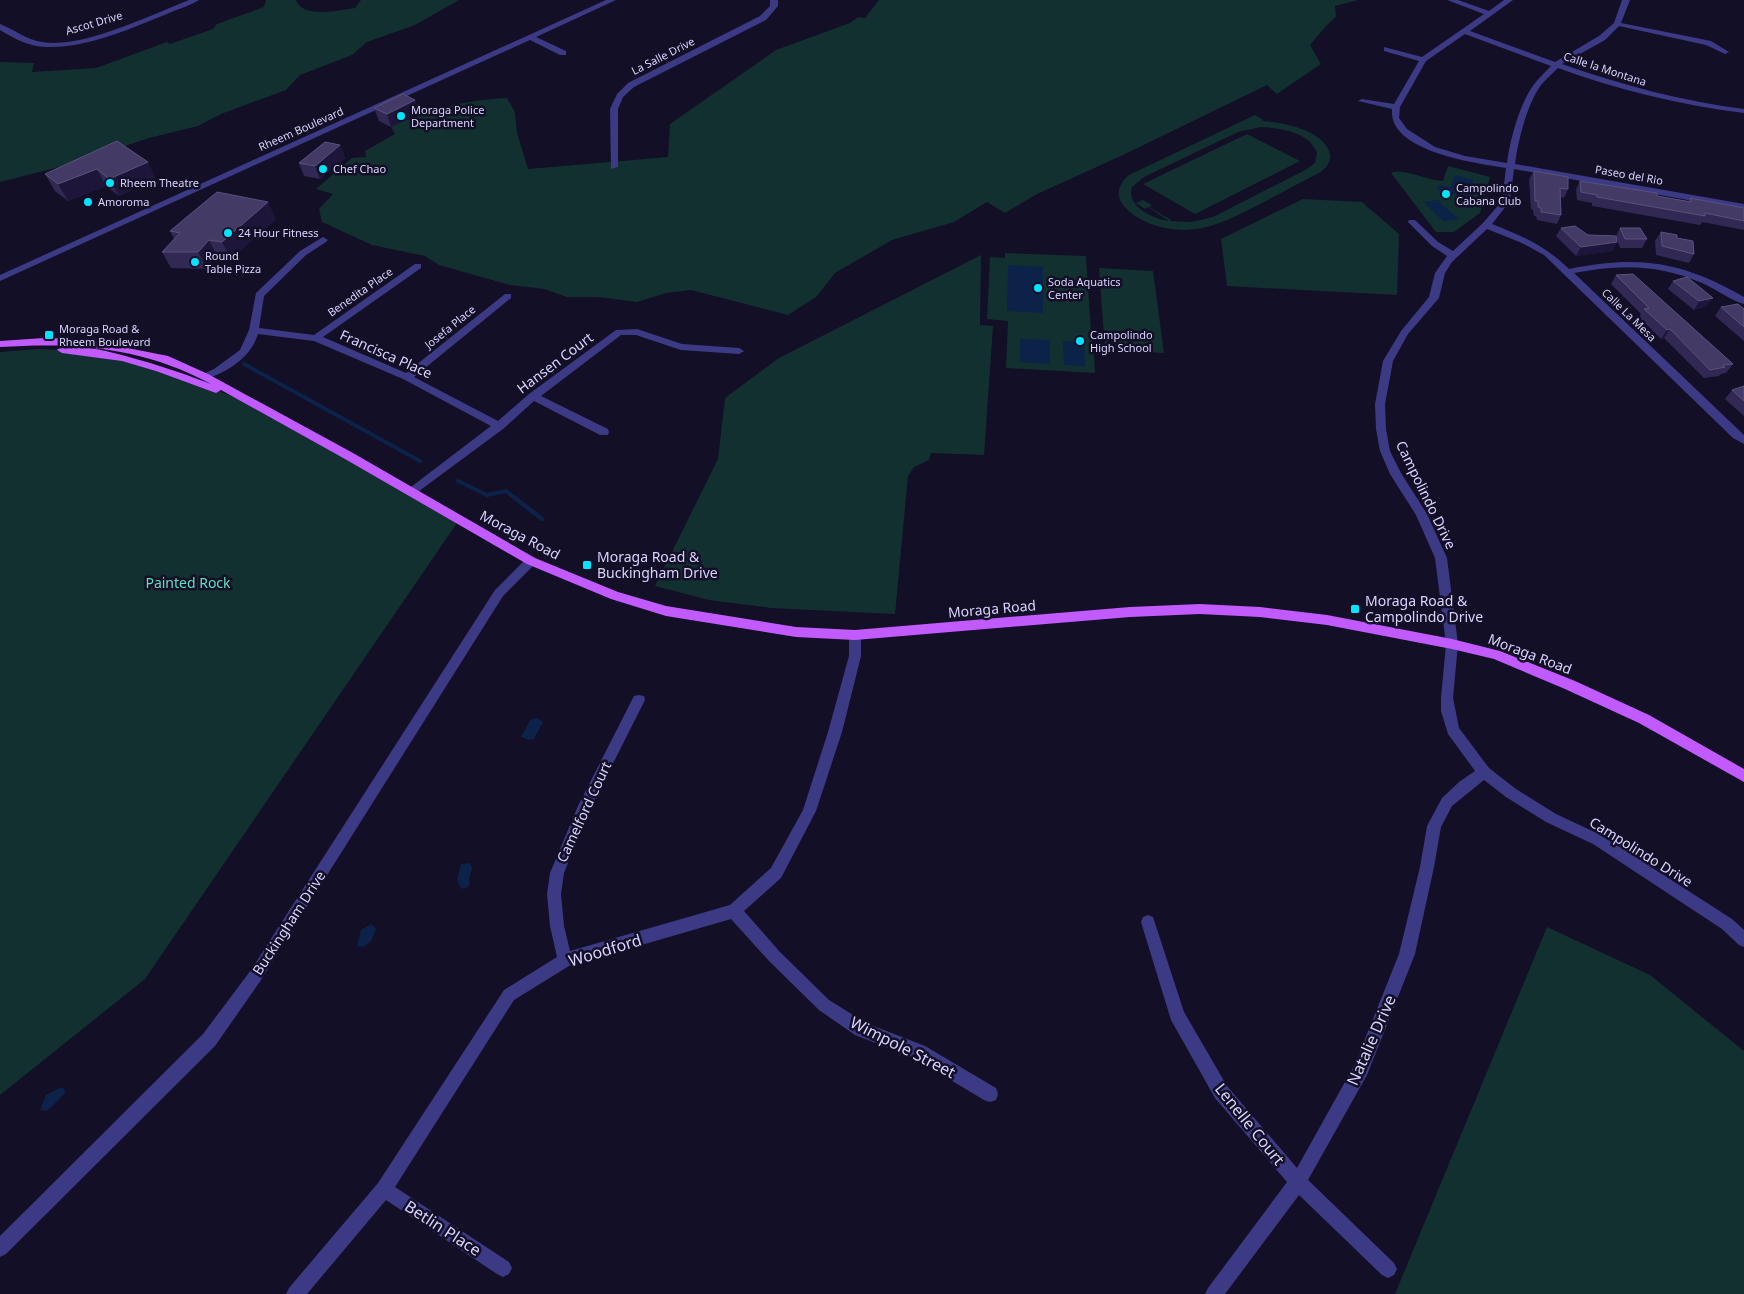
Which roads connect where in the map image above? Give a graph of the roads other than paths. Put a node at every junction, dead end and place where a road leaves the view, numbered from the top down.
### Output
1 (195, 0) edge
2 (612, 0) edge
3 (774, 0) edge
4 (1451, 0) edge
5 (1509, 0) edge
6 (1626, 0) edge
7 (1489, 13) junction
8 (1617, 24) junction
9 (0, 26) edge
10 (1463, 31) junction
11 (530, 37) junction
12 (1387, 49) dead end
13 (1725, 52) dead end
14 (563, 53) dead end
15 (1423, 60) junction
16 (1557, 64) junction
17 (1362, 101) dead end
18 (1396, 107) junction
19 (1744, 112) edge
20 (614, 166) dead end
21 (1510, 166) junction
22 (1744, 206) edge
23 (1412, 222) dead end
24 (1486, 225) junction
25 (323, 240) dead end
26 (1454, 255) junction
27 (418, 266) dead end
28 (1566, 272) junction
29 (0, 278) edge
30 (508, 296) dead end
31 (1744, 301) edge
32 (254, 330) junction
33 (316, 338) junction
34 (0, 344) edge
35 (739, 351) dead end
36 (0, 352) edge
37 (204, 376) junction
38 (407, 377) junction
39 (533, 396) junction
40 (260, 408) junction
41 (499, 426) junction
42 (604, 432) dead end
43 (1744, 440) edge
44 (411, 493) junction
45 (531, 561) junction
46 (855, 635) junction
47 (1452, 644) junction
48 (639, 700) dead end
49 (1484, 772) junction
50 (1744, 776) edge
51 (734, 911) junction
52 (1148, 922) dead end
53 (1744, 940) edge
54 (565, 960) junction
55 (990, 1094) dead end
56 (1298, 1182) junction
57 (384, 1189) junction
58 (0, 1248) edge
59 (503, 1268) dead end
60 (1388, 1269) dead end
61 (295, 1294) edge
62 (1214, 1294) edge

1 - 9 street, Ascot Drive
2 - 11 street, Rheem Boulevard
3 - 20 street, La Salle Drive
4 - 7 street
5 - 7 street
6 - 8 street, Campolindo Drive
7 - 10 street
8 - 13 street
8 - 16 street, Campolindo Drive
10 - 15 street
10 - 16 street, Calle la Montana
11 - 14 street
11 - 29 street, Rheem Boulevard
12 - 15 street
15 - 18 street
16 - 19 street, Calle la Montana
16 - 21 street, Campolindo Drive
17 - 18 street
18 - 21 street, Paseo del Rio
21 - 22 street, Paseo del Rio
21 - 24 street, Campolindo Drive
23 - 26 street
24 - 26 street, Campolindo Drive
24 - 28 street, Calle La Mesa
25 - 32 street
26 - 47 street, Campolindo Drive
27 - 33 street, Benedita Place
28 - 31 street
28 - 43 street, Calle La Mesa
30 - 38 street, Josefa Place
32 - 33 street, Francisca Place
32 - 37 street
33 - 38 street, Francisca Place
34 - 37 main road, Moraga Road
35 - 39 street, Hansen Court
36 - 40 main road, Moraga Road
37 - 40 main road, Moraga Road
38 - 41 street, Francisca Place
39 - 41 street, Hansen Court
39 - 42 street
40 - 44 main road, Moraga Road
41 - 44 street, Hansen Court
44 - 45 main road, Moraga Road
45 - 46 main road, Moraga Road
45 - 58 street, Buckingham Drive
46 - 47 main road, Moraga Road
46 - 51 street, Woodford
47 - 49 street, Campolindo Drive
47 - 50 main road, Moraga Road
48 - 54 street, Camelford Court
49 - 53 street, Campolindo Drive
49 - 56 street, Natalie Drive
51 - 54 street, Woodford
51 - 55 street, Wimpole Street
52 - 56 street, Lenelle Court
54 - 57 street, Woodford
56 - 60 street, Lenelle Court
56 - 62 street, Natalie Drive
57 - 59 street, Betlin Place
57 - 61 street, Woodford

